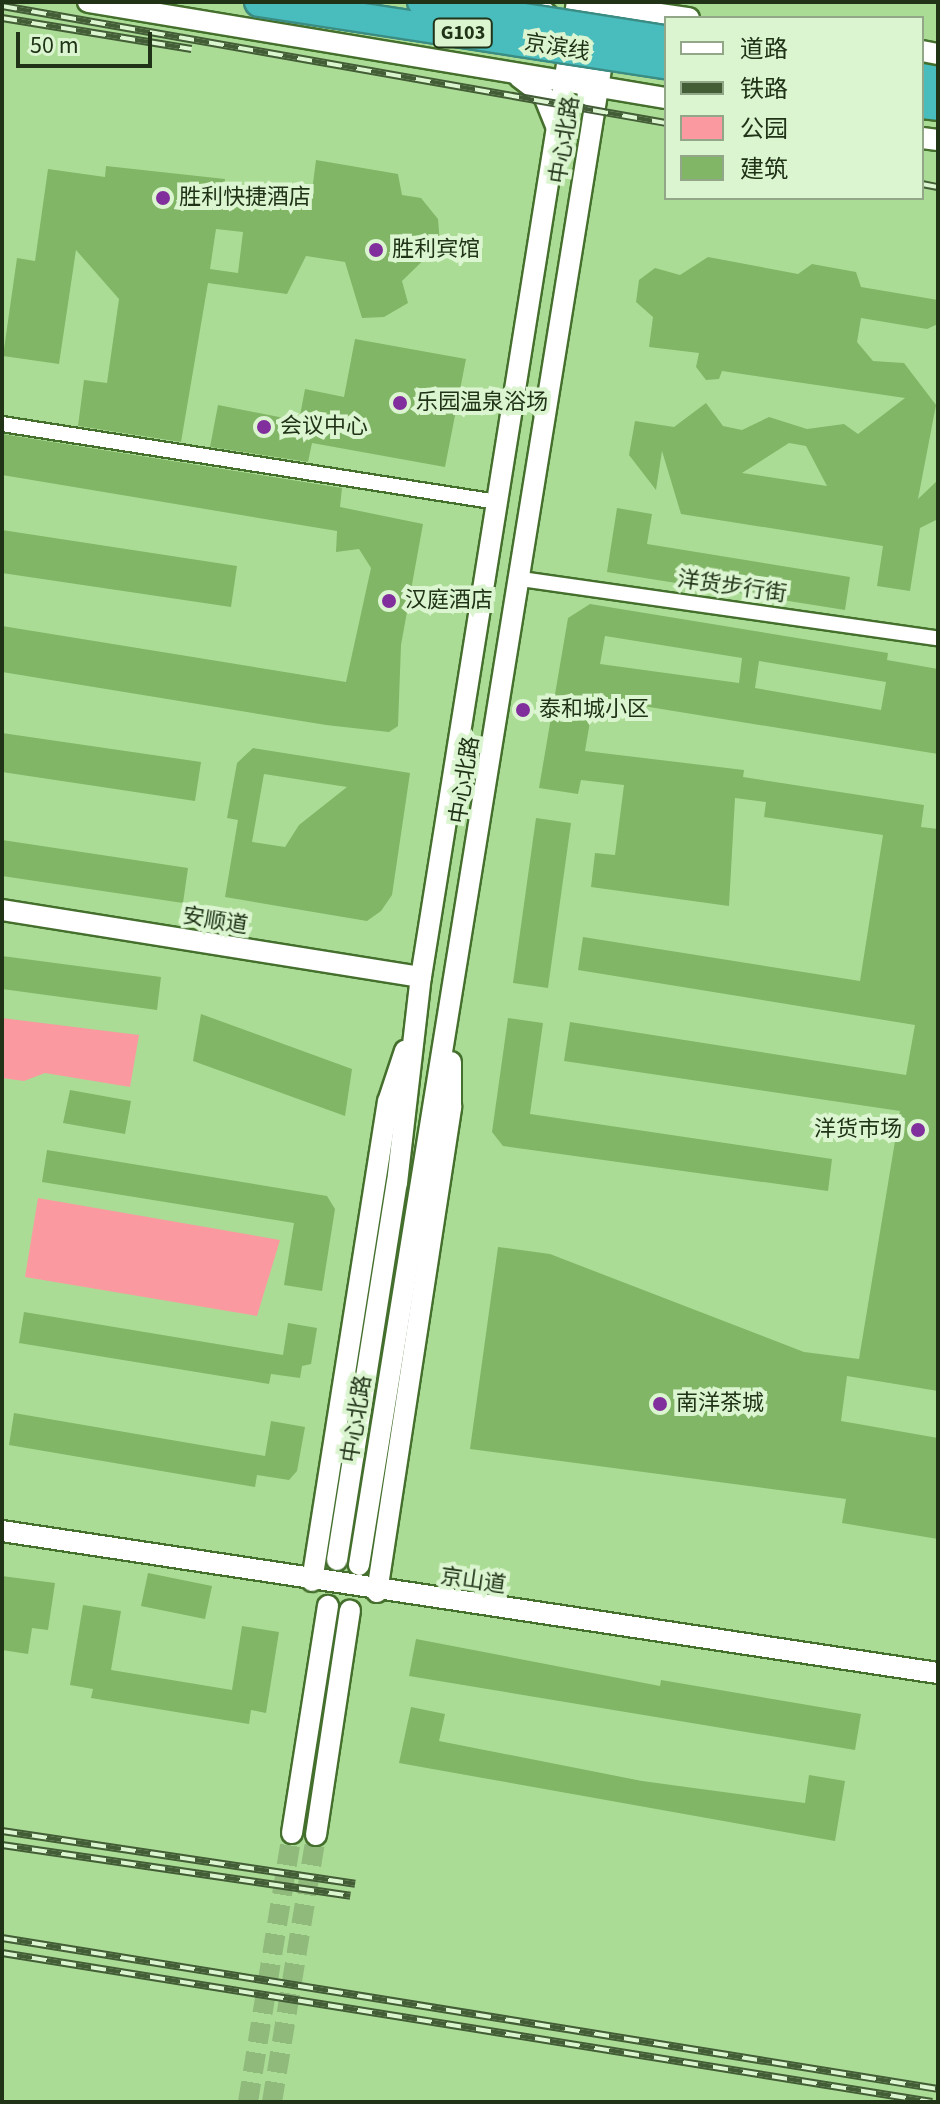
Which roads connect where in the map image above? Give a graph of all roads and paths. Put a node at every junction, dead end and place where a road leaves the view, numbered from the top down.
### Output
1 (88, 2) edge
2 (259, 2) edge
3 (422, 2) edge
4 (534, 2) edge
5 (578, 2) edge
6 (611, 4) edge
7 (678, 16) edge
8 (573, 35) junction
9 (664, 40) edge
10 (664, 64) edge
11 (503, 72) junction
12 (565, 83) junction
13 (592, 87) junction
14 (664, 98) edge
15 (557, 144) junction
16 (2, 424) edge
17 (497, 502) junction
18 (521, 579) junction
19 (938, 638) edge
20 (2, 910) edge
21 (421, 977) junction
22 (417, 1013) junction
23 (451, 1018) junction
24 (2, 1531) edge
25 (337, 1560) dead end
26 (359, 1565) dead end
27 (312, 1581) junction
28 (377, 1592) junction
29 (328, 1606) dead end
30 (350, 1611) dead end
31 (938, 1673) edge
32 (292, 1833) tunnel mouth
33 (316, 1835) tunnel mouth

1 - 11 main road, G103
2 - 10 highway, 京滨线 / G103, bridge
3 - 9 highway, 京滨线 / G103, bridge
4 - 8 main road
5 - 6 main road
5 - 8 main road, 中心北路
6 - 7 main road
6 - 13 main road, 中心北路
8 - 12 main road, 中心北路
8 - 13 main road
11 - 12 main road, G103
11 - 15 main road
12 - 13 main road, G103
12 - 15 main road, 中心北路
13 - 14 main road, G103
13 - 18 main road, 中心北路
15 - 17 main road, 中心北路
16 - 17 street
17 - 21 main road, 中心北路
18 - 19 street, 洋货步行街
18 - 23 main road, 中心北路
20 - 21 main road, 安顺道
21 - 22 main road, 中心北路
22 - 25 main road, 中心北路
22 - 27 main road
23 - 26 main road, 中心北路
23 - 28 main road
24 - 27 main road, 京山道
27 - 28 main road, 京山道
28 - 31 main road, 京山道
29 - 32 main road
30 - 33 main road

